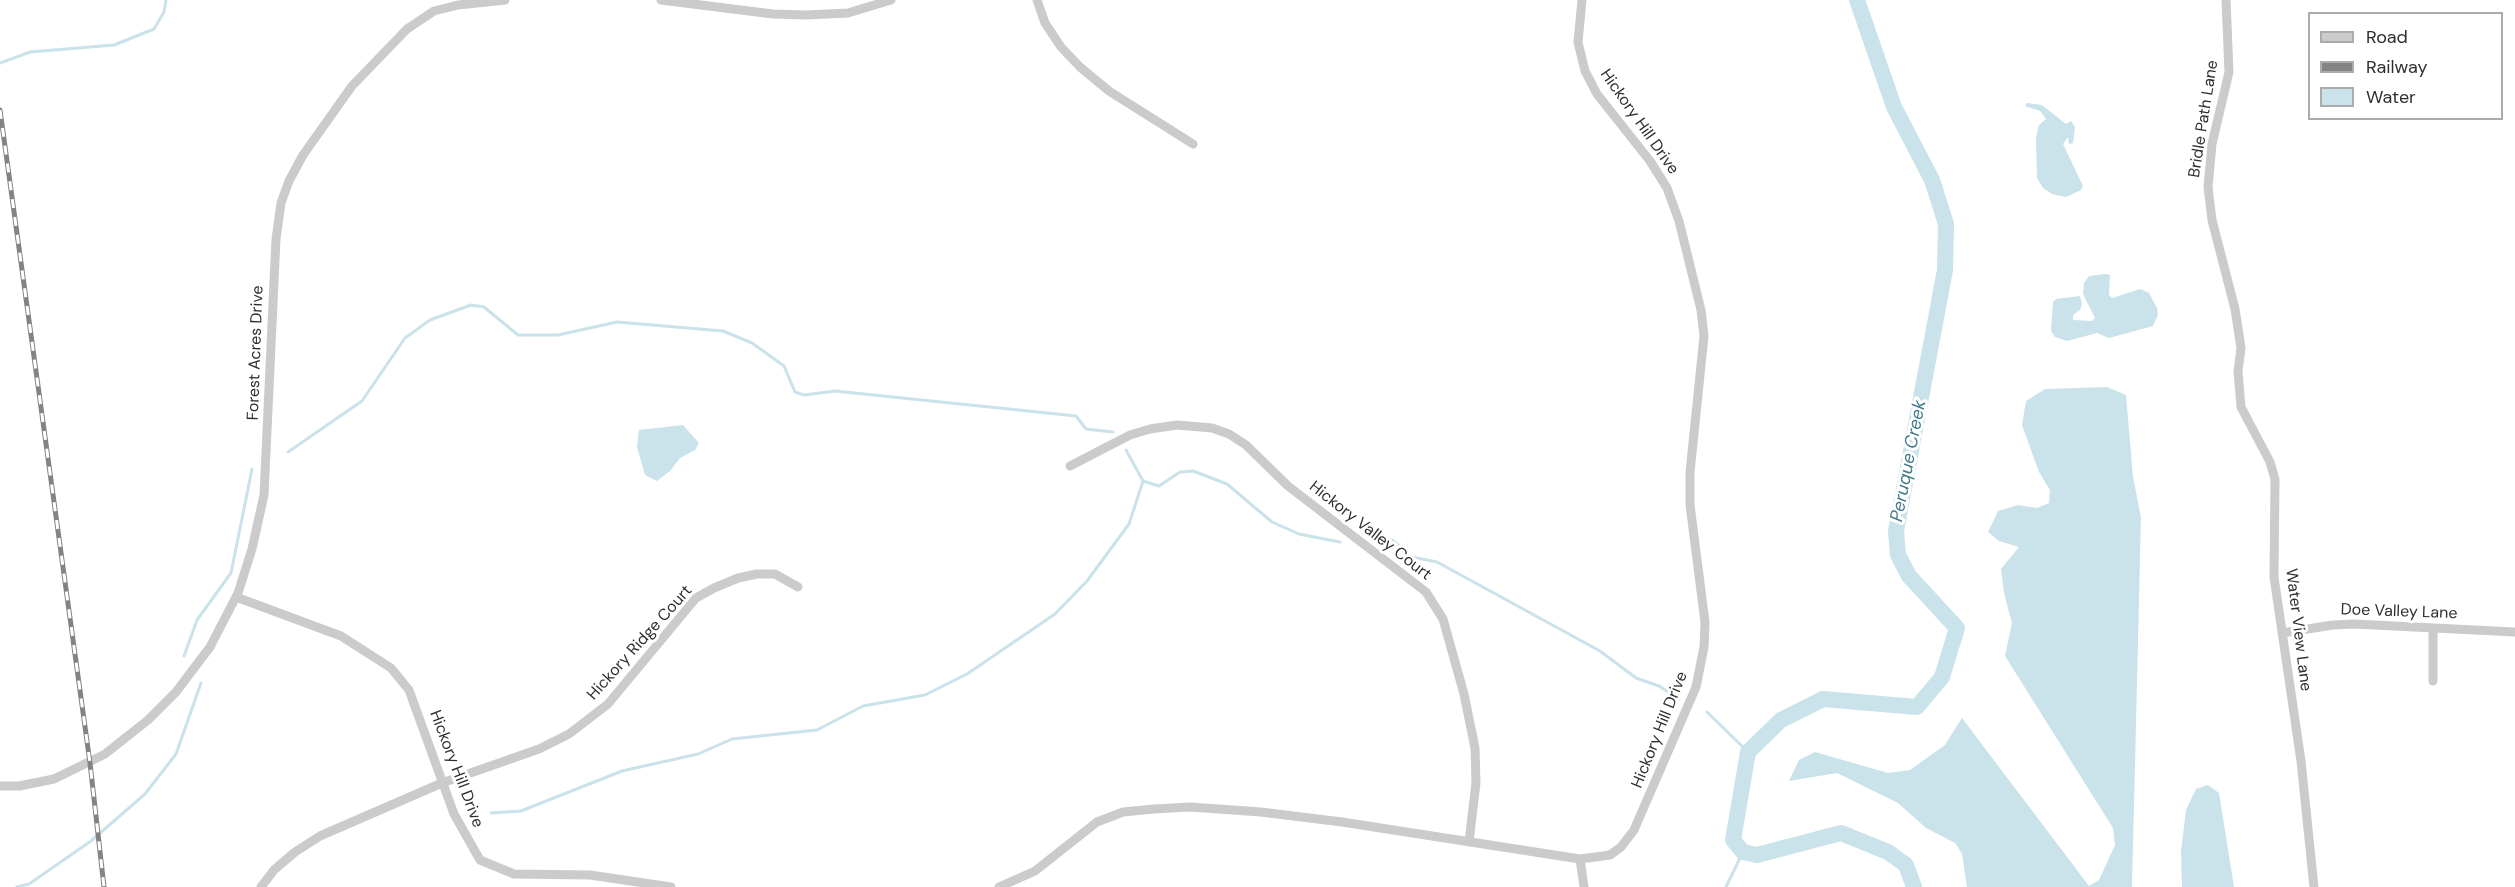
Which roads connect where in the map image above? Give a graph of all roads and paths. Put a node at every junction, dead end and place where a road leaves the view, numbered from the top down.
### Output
1 (505, 0) edge
2 (661, 0) edge
3 (891, 0) edge
4 (1037, 0) edge
5 (1582, 0) edge
6 (2226, 0) edge
7 (1193, 144) dead end
8 (2241, 348) joint
9 (1070, 466) dead end
10 (798, 587) dead end
11 (236, 597) junction
12 (2433, 628) junction
13 (2515, 632) edge
14 (2282, 633) junction
15 (2433, 681) dead end
16 (442, 783) junction
17 (0, 786) edge
18 (1469, 842) junction
19 (1580, 859) junction
20 (261, 887) edge
21 (671, 887) edge
22 (999, 887) edge
23 (1584, 887) edge
24 (2314, 887) edge

1 - 11 street, Forest Acres Drive
2 - 3 street
4 - 7 street
5 - 19 street, Hickory Hill Drive
6 - 8 street, Bridle Path Lane
8 - 14 street, Water View Lane
9 - 18 street, Hickory Valley Court
10 - 16 street, Hickory Ridge Court
11 - 16 street, Hickory Hill Drive
11 - 17 street, Forest Acres Drive
12 - 13 street, Doe Valley Lane
12 - 14 street, Doe Valley Lane
12 - 15 street
14 - 24 street, Water View Lane
16 - 20 street, Hickory Ridge Court
16 - 21 street, Hickory Hill Drive
18 - 19 street, Hickory Hill Drive
18 - 22 street, Hickory Hill Drive
19 - 23 street

